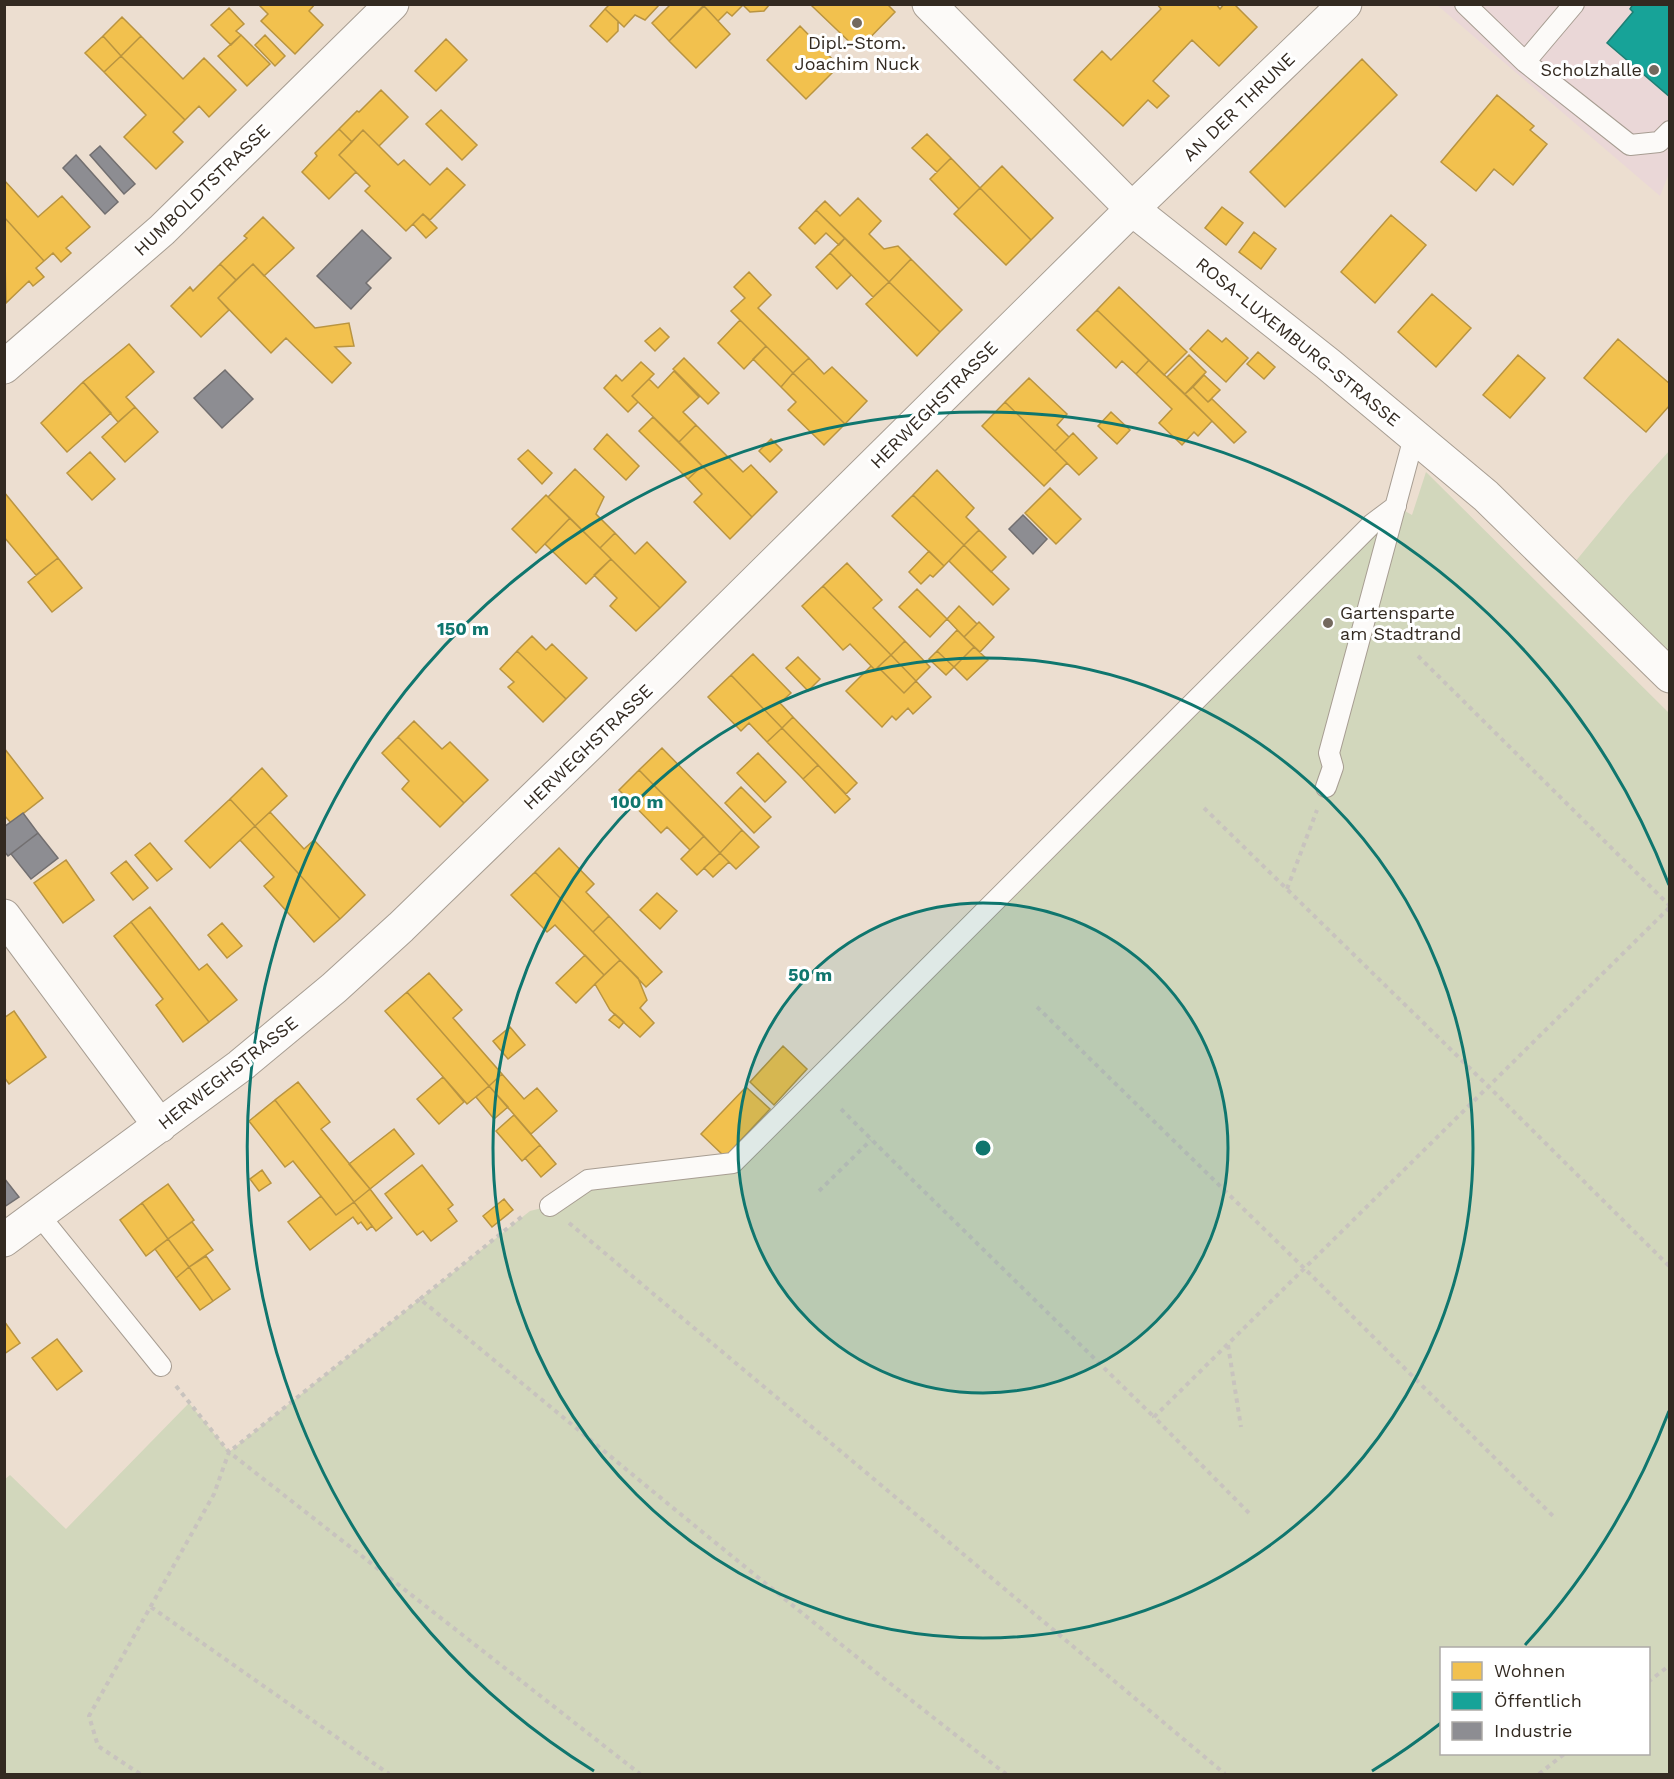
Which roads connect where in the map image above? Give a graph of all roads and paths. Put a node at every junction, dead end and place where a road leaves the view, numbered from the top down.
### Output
1 (392, 4) edge
2 (929, 4) edge
3 (1345, 4) edge
4 (1465, 4) edge
5 (1574, 4) edge
6 (1525, 62) junction
7 (1670, 131) edge
8 (1132, 209) junction
9 (4, 367) edge
10 (1414, 436) junction
11 (1396, 506) junction
12 (1418, 656) dead end
13 (1670, 676) edge
14 (1326, 787) joint
15 (1204, 808) dead end
16 (1287, 890) junction
17 (1670, 906) edge
18 (4, 916) edge
19 (1037, 1007) dead end
20 (1488, 1086) junction
21 (842, 1109) dead end
22 (160, 1126) junction
23 (871, 1140) junction
24 (819, 1191) dead end
25 (550, 1206) junction
26 (39, 1215) junction
27 (4, 1240) edge
28 (1670, 1268) edge
29 (1305, 1269) junction
30 (420, 1299) junction
31 (1228, 1344) junction
32 (161, 1366) joint
33 (1154, 1417) junction
34 (1241, 1427) dead end
35 (229, 1452) junction
36 (1249, 1513) dead end
37 (1557, 1519) dead end
38 (151, 1607) junction
39 (1670, 1665) edge
40 (1650, 1680) edge
41 (1563, 1755) edge
42 (140, 1774) edge
43 (389, 1774) edge
44 (640, 1774) edge
45 (1006, 1774) edge
46 (1225, 1774) edge
47 (1539, 1774) edge

1 - 9 street, HUMBOLDTSTRASSE
2 - 8 street, ROSA-LUXEMBURG-STRASSE
3 - 8 street, AN DER THRUNE
4 - 6 lane
5 - 6 lane
6 - 7 lane
8 - 10 street, ROSA-LUXEMBURG-STRASSE
8 - 22 street, HERWEGHSTRASSE
10 - 11 lane
10 - 13 street, ROSA-LUXEMBURG-STRASSE
11 - 14 lane
11 - 25 lane
12 - 17 path
14 - 16 path
15 - 16 path
16 - 20 path
17 - 20 path
18 - 22 street
19 - 29 path
20 - 28 path
20 - 29 path
21 - 23 path
22 - 26 street, HERWEGHSTRASSE
23 - 24 path
23 - 33 path
25 - 30 path
25 - 46 path
26 - 27 street, HERWEGHSTRASSE
26 - 32 lane
29 - 31 path
29 - 37 path
30 - 35 path
30 - 45 path
31 - 33 path
31 - 34 path
32 - 35 path
33 - 36 path
35 - 38 path
35 - 44 path
38 - 42 path
38 - 43 path
39 - 40 path
41 - 47 path

